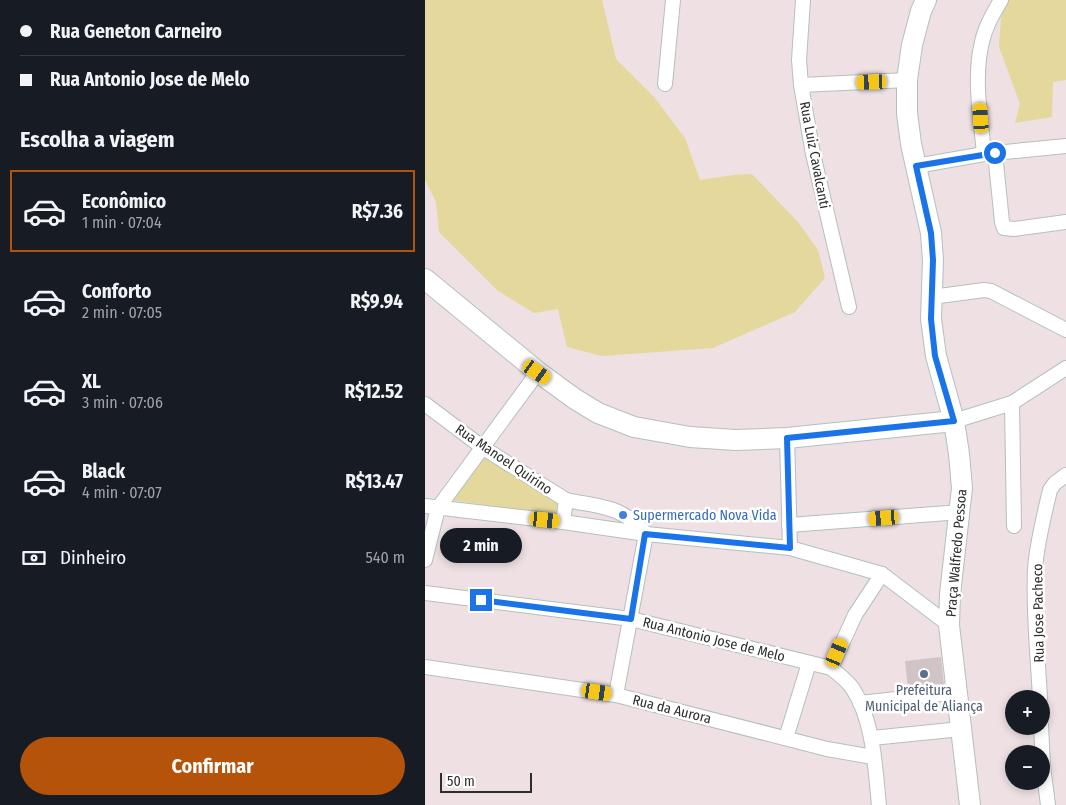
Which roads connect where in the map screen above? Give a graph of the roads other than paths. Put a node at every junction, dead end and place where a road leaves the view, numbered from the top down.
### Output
1 (673, 0) edge
2 (803, 0) edge
3 (926, 0) edge
4 (1001, 0) edge
5 (907, 80) junction
6 (665, 84) dead end
7 (801, 85) junction
8 (1066, 146) edge
9 (990, 153) junction
10 (916, 166) junction
11 (1066, 222) edge
12 (425, 280) edge
13 (932, 297) junction
14 (849, 307) dead end
15 (1066, 330) edge
16 (1066, 368) edge
17 (537, 372) junction
18 (1012, 403) junction
19 (425, 404) edge
20 (954, 421) junction
21 (787, 438) junction
22 (482, 447) junction
23 (1066, 475) edge
24 (567, 500) junction
25 (432, 507) edge
26 (961, 512) junction
27 (563, 522) junction
28 (789, 525) junction
29 (1014, 526) dead end
30 (645, 534) junction
31 (790, 548) junction
32 (425, 560) edge
33 (882, 574) junction
34 (425, 593) edge
35 (631, 619) junction
36 (949, 625) junction
37 (809, 663) junction
38 (425, 667) edge
39 (831, 668) junction
40 (1040, 690) edge
41 (958, 692) junction
42 (616, 695) junction
43 (860, 703) junction
44 (961, 728) junction
45 (1041, 735) edge
46 (786, 738) junction
47 (872, 738) junction
48 (873, 756) junction
49 (879, 805) edge
50 (970, 805) edge
51 (1048, 805) edge

1 - 6 street
2 - 7 street, Rua Luiz Cavalcanti
3 - 5 main road, Praça Walfredo Pessoa
4 - 9 street
5 - 7 street
5 - 10 main road, Praça Walfredo Pessoa
7 - 14 street, Rua Luiz Cavalcanti
8 - 9 street
9 - 10 street
9 - 11 street
10 - 13 main road, Praça Walfredo Pessoa
12 - 17 main road
13 - 15 street
13 - 20 main road, Praça Walfredo Pessoa
16 - 18 street
17 - 21 main road
17 - 22 street
18 - 20 street
18 - 29 street
19 - 22 street, Rua Manoel Quirino
20 - 21 main road
20 - 26 main road, Praça Walfredo Pessoa
21 - 28 street
22 - 24 street, Rua Manoel Quirino
22 - 25 street
23 - 40 street, Rua Jose Pacheco
24 - 27 street, Rua Manoel Quirino
24 - 30 street
25 - 27 street
25 - 32 street
26 - 28 street
26 - 36 main road, Praça Walfredo Pessoa
27 - 30 street
28 - 31 street
30 - 31 street
30 - 35 street
31 - 33 street
33 - 36 street
33 - 39 street
34 - 35 street, Rua Antonio Jose de Melo
35 - 37 street, Rua Antonio Jose de Melo
35 - 42 street
36 - 41 main road, Praça Walfredo Pessoa
37 - 39 street, Rua Antonio Jose de Melo
37 - 46 street
38 - 42 street, Rua da Aurora
39 - 43 street, Rua Antonio Jose de Melo
41 - 43 street
41 - 44 main road, Praça Walfredo Pessoa
42 - 46 street, Rua da Aurora
43 - 47 street, Rua Antonio Jose de Melo
44 - 47 street
44 - 50 main road, Praça Walfredo Pessoa
45 - 51 street
46 - 48 street, Rua da Aurora
47 - 48 street, Rua Antonio Jose de Melo
48 - 49 street, Rua Antonio Jose de Melo

